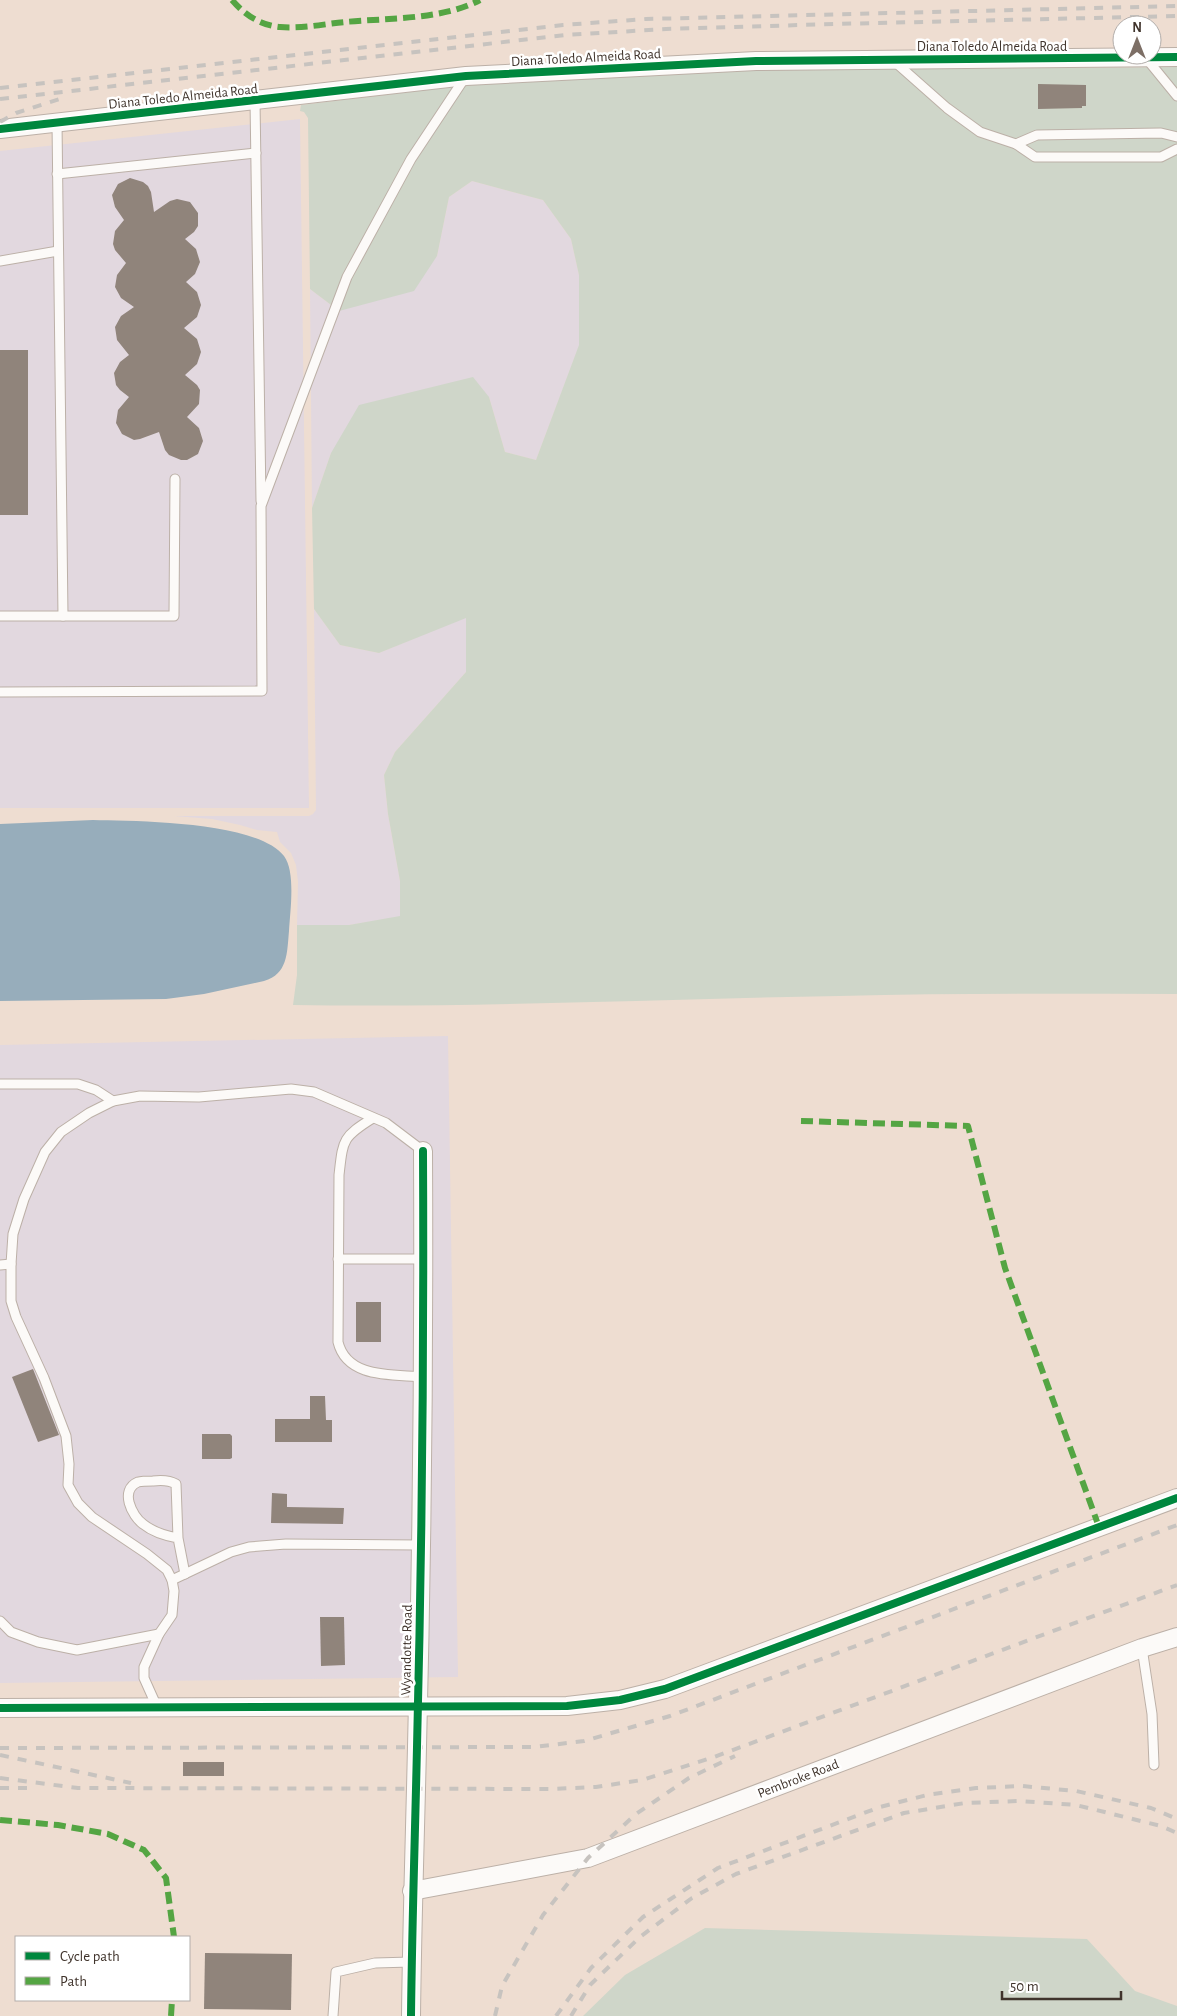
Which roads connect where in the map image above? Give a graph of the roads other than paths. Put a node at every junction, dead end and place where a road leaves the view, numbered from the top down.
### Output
1 (1162, 57) edge
2 (1177, 57) edge
3 (1112, 58) edge
4 (893, 60) junction
5 (1152, 65) edge
6 (466, 76) junction
7 (1177, 96) edge
8 (255, 101) junction
9 (57, 123) junction
10 (0, 129) edge
11 (1177, 137) edge
12 (1016, 144) junction
13 (1177, 149) edge
14 (256, 153) junction
15 (57, 174) junction
16 (58, 251) junction
17 (0, 261) edge
18 (175, 479) dead end
19 (261, 506) junction
20 (0, 616) edge
21 (63, 616) junction
22 (0, 692) edge
23 (0, 1084) edge
24 (113, 1100) junction
25 (372, 1118) junction
26 (424, 1151) joint
27 (338, 1259) junction
28 (424, 1259) junction
29 (11, 1264) junction
30 (0, 1265) edge
31 (423, 1377) junction
32 (1177, 1498) edge
33 (178, 1538) junction
34 (420, 1545) junction
35 (185, 1574) junction
36 (172, 1580) junction
37 (0, 1620) edge
38 (159, 1634) junction
39 (1177, 1637) edge
40 (1142, 1648) junction
41 (417, 1706) junction
42 (157, 1707) junction
43 (0, 1708) edge
44 (1154, 1765) dead end
45 (412, 1891) junction
46 (411, 1962) junction
47 (333, 2016) edge
48 (411, 2016) edge

1 - 2 street, Diana Toledo Almeida Road
3 - 4 street, Diana Toledo Almeida Road
4 - 6 street, Diana Toledo Almeida Road
4 - 12 lane
5 - 7 lane
6 - 8 street, Diana Toledo Almeida Road
6 - 19 lane
8 - 9 street, Diana Toledo Almeida Road
8 - 14 lane
9 - 10 street, Diana Toledo Almeida Road
9 - 15 lane
11 - 12 lane
12 - 13 lane
14 - 15 lane
14 - 19 lane
15 - 16 lane
16 - 17 lane
16 - 21 lane
18 - 21 lane
19 - 22 lane
20 - 21 lane
23 - 24 lane
24 - 25 lane
24 - 29 lane
25 - 26 lane
25 - 27 lane
26 - 28 street, Wyandotte Road
27 - 28 lane
27 - 31 lane
28 - 31 street, Wyandotte Road
29 - 30 lane
29 - 36 lane
31 - 34 street, Wyandotte Road
32 - 41 street
33 - 33 lane
33 - 35 lane
34 - 35 lane
34 - 41 street, Wyandotte Road
35 - 36 lane
36 - 38 lane
37 - 38 lane
38 - 42 lane
39 - 40 street, Pembroke Road
40 - 44 lane
40 - 45 street, Pembroke Road
41 - 42 street
41 - 45 street, Wyandotte Road
42 - 43 street
45 - 46 street, Wyandotte Road
46 - 47 lane
46 - 48 street, Wyandotte Road

